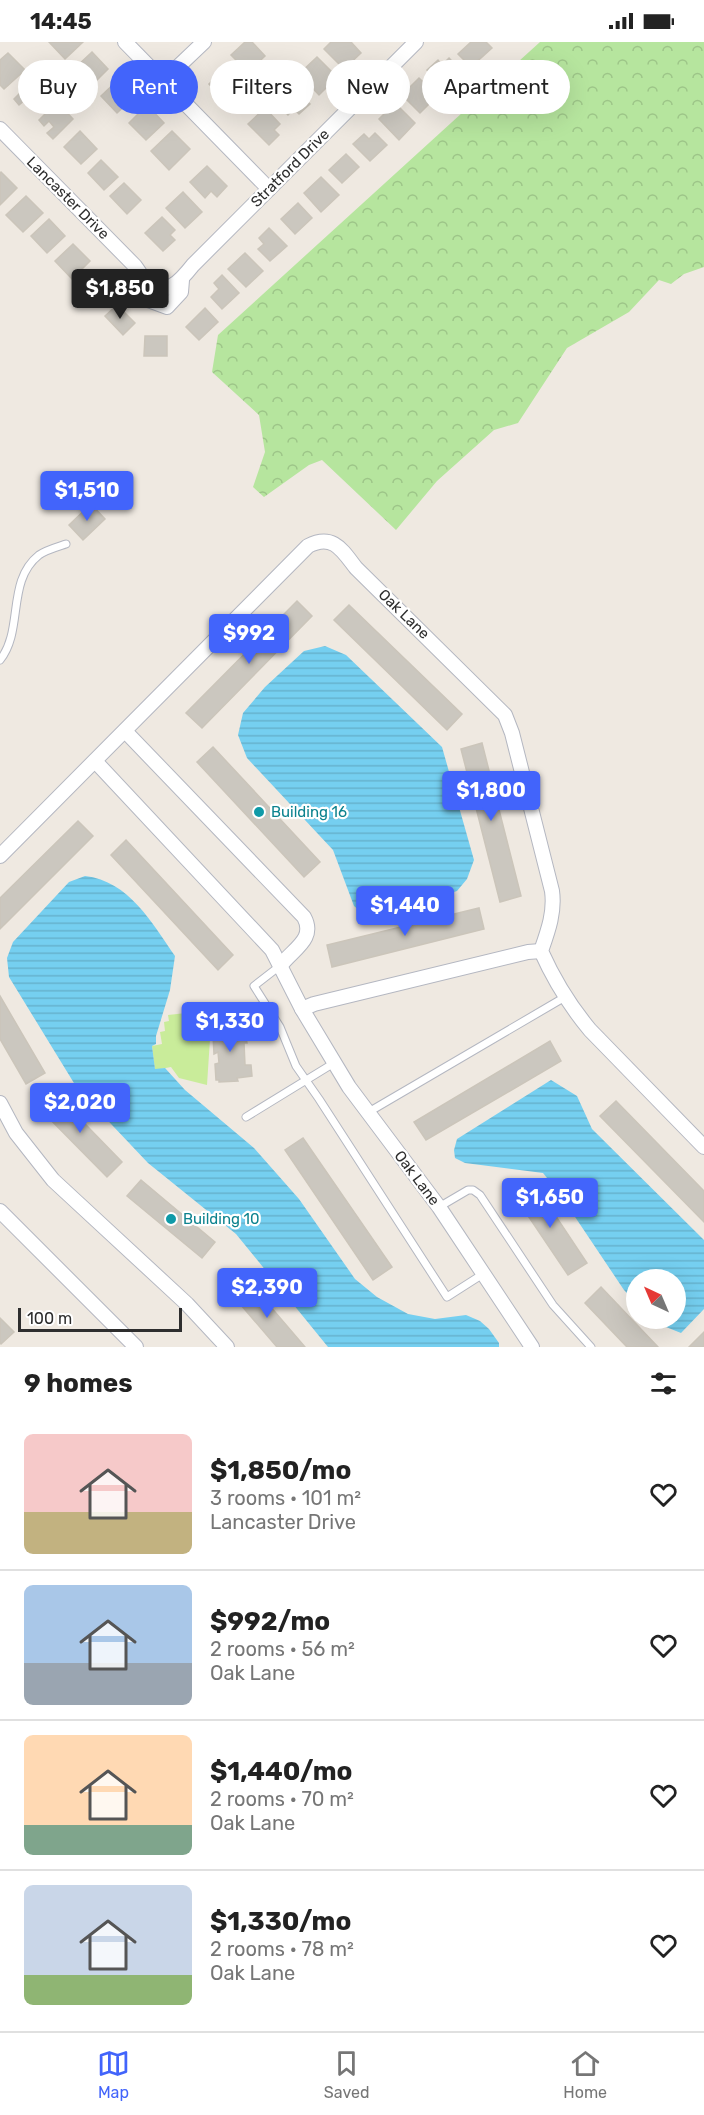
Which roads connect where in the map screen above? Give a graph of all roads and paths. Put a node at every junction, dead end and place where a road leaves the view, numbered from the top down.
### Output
1 (125, 42) edge
2 (204, 42) edge
3 (416, 42) edge
4 (143, 60) edge
5 (185, 60) edge
6 (197, 114) edge
7 (0, 129) edge
8 (269, 189) junction
9 (182, 280) junction
10 (146, 281) junction
11 (162, 288) joint
12 (66, 544) dead end
13 (0, 660) edge
14 (125, 731) junction
15 (95, 761) junction
16 (0, 856) edge
17 (541, 951) junction
18 (281, 965) junction
19 (565, 997) junction
20 (302, 1009) junction
21 (334, 1063) junction
22 (306, 1080) junction
23 (0, 1103) edge
24 (367, 1113) junction
25 (246, 1117) dead end
26 (704, 1147) edge
27 (439, 1207) junction
28 (0, 1211) edge
29 (483, 1274) junction
30 (136, 1347) edge
31 (227, 1347) edge
32 (532, 1347) edge
33 (591, 1347) edge

1 - 4 street
2 - 5 street
3 - 8 street, Stratford Drive
6 - 8 street
7 - 10 street, Lancaster Drive
8 - 9 street, Stratford Drive
9 - 10 street
9 - 11 street, Stratford Drive
10 - 11 street, Lancaster Drive
12 - 13 lane
14 - 15 street, Oak Lane
14 - 17 street, Oak Lane
14 - 18 street
15 - 16 street, Oak Lane
15 - 18 street, Oak Lane
17 - 19 street
17 - 20 street
18 - 20 street, Oak Lane
18 - 22 lane
19 - 24 lane
19 - 26 street
20 - 21 street, Oak Lane
21 - 22 lane
21 - 24 street, Oak Lane
22 - 25 lane
22 - 29 lane
23 - 31 street
24 - 27 street, Oak Lane
27 - 29 street, Oak Lane
27 - 33 lane
28 - 30 street
29 - 32 street, Oak Lane

